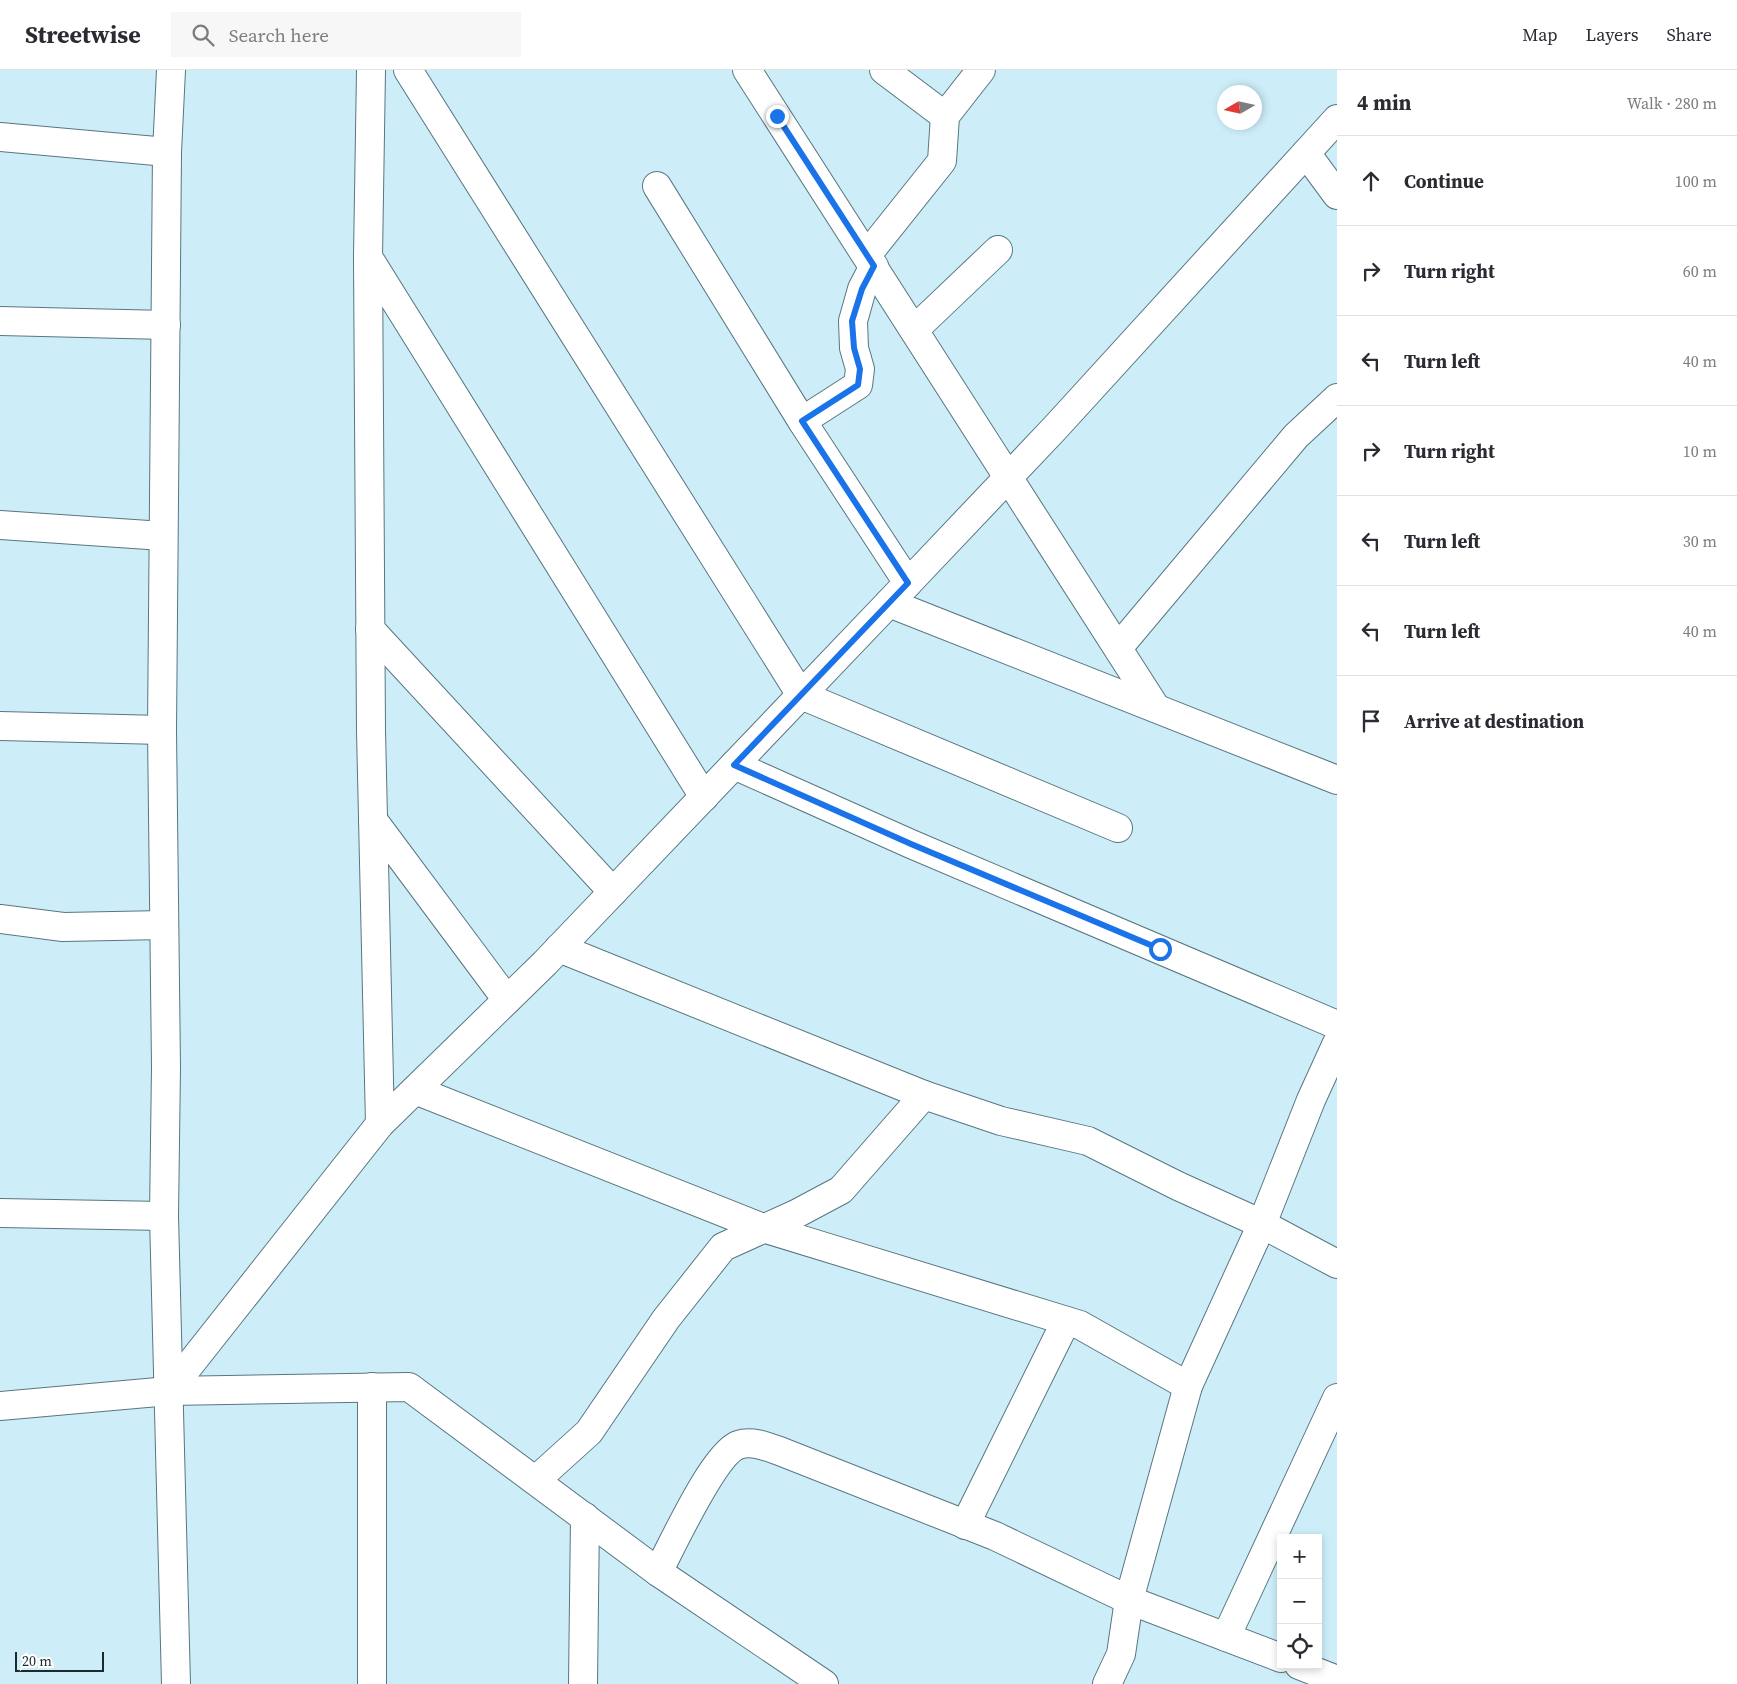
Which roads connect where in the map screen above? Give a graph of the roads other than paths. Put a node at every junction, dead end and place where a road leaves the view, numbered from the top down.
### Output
1 (171, 70) edge
2 (372, 70) edge
3 (408, 70) edge
4 (747, 70) edge
5 (884, 70) edge
6 (981, 70) edge
7 (944, 116) junction
8 (1337, 119) edge
9 (0, 137) edge
10 (167, 152) junction
11 (1306, 153) junction
12 (657, 186) dead end
13 (1337, 195) edge
14 (998, 250) dead end
15 (368, 257) junction
16 (870, 261) junction
17 (0, 320) edge
18 (166, 325) junction
19 (915, 329) junction
20 (1337, 398) edge
21 (802, 421) junction
22 (1008, 478) junction
23 (0, 525) edge
24 (164, 536) junction
25 (908, 583) junction
26 (889, 603) junction
27 (370, 629) junction
28 (1118, 648) junction
29 (801, 694) junction
30 (1156, 708) junction
31 (0, 726) edge
32 (162, 730) junction
33 (734, 765) junction
34 (1337, 780) edge
35 (704, 797) junction
36 (373, 820) junction
37 (1118, 828) dead end
38 (613, 892) junction
39 (0, 919) edge
40 (164, 925) junction
41 (559, 948) junction
42 (507, 1000) junction
43 (1337, 1025) edge
44 (1337, 1043) edge
45 (415, 1090) junction
46 (924, 1095) junction
47 (380, 1124) junction
48 (0, 1213) edge
49 (164, 1216) junction
50 (1262, 1224) junction
51 (763, 1228) junction
52 (1337, 1264) edge
53 (1066, 1321) junction
54 (1188, 1386) junction
55 (372, 1387) junction
56 (170, 1390) junction
57 (1337, 1398) edge
58 (0, 1406) edge
59 (536, 1480) junction
60 (585, 1517) junction
61 (965, 1525) junction
62 (658, 1572) junction
63 (1128, 1600) junction
64 (1226, 1637) junction
65 (1277, 1656) edge
66 (1309, 1669) edge
67 (795, 1674) edge
68 (1337, 1680) edge
69 (176, 1684) edge
70 (372, 1684) edge
71 (583, 1684) edge
72 (824, 1684) edge
73 (1107, 1684) edge

1 - 10 street
2 - 15 street
3 - 29 street
4 - 16 street
5 - 7 street
6 - 7 street
7 - 16 street
8 - 11 street
9 - 10 street
10 - 18 street
11 - 13 street
11 - 22 street
12 - 21 street
14 - 19 street
15 - 27 street
15 - 35 street
16 - 19 street
16 - 21 street
17 - 18 street
18 - 24 street
19 - 22 street
20 - 28 street
21 - 25 street
22 - 25 street
22 - 28 street
23 - 24 street
24 - 32 street
25 - 26 street
26 - 29 street
26 - 30 street
27 - 36 street
27 - 38 street
28 - 30 street
29 - 33 street
29 - 37 street
30 - 34 street
31 - 32 street
32 - 40 street
33 - 35 street
33 - 43 street
35 - 38 street
36 - 42 street
36 - 47 street
38 - 41 street
39 - 40 street
40 - 49 street
41 - 42 street
41 - 46 street
42 - 45 street
44 - 50 street
45 - 47 street
45 - 51 street
46 - 50 street
46 - 51 street
47 - 56 street
48 - 49 street
49 - 56 street
50 - 52 street
50 - 54 street
51 - 53 street
51 - 59 street
53 - 54 street
53 - 61 street
54 - 63 street
55 - 56 street
55 - 59 street
55 - 70 street
56 - 58 street
56 - 69 street
57 - 64 street
59 - 60 street
60 - 62 street
60 - 71 street
61 - 62 street
61 - 63 street
62 - 67 street
63 - 64 street
63 - 73 street
64 - 65 street
66 - 68 street
67 - 72 street

